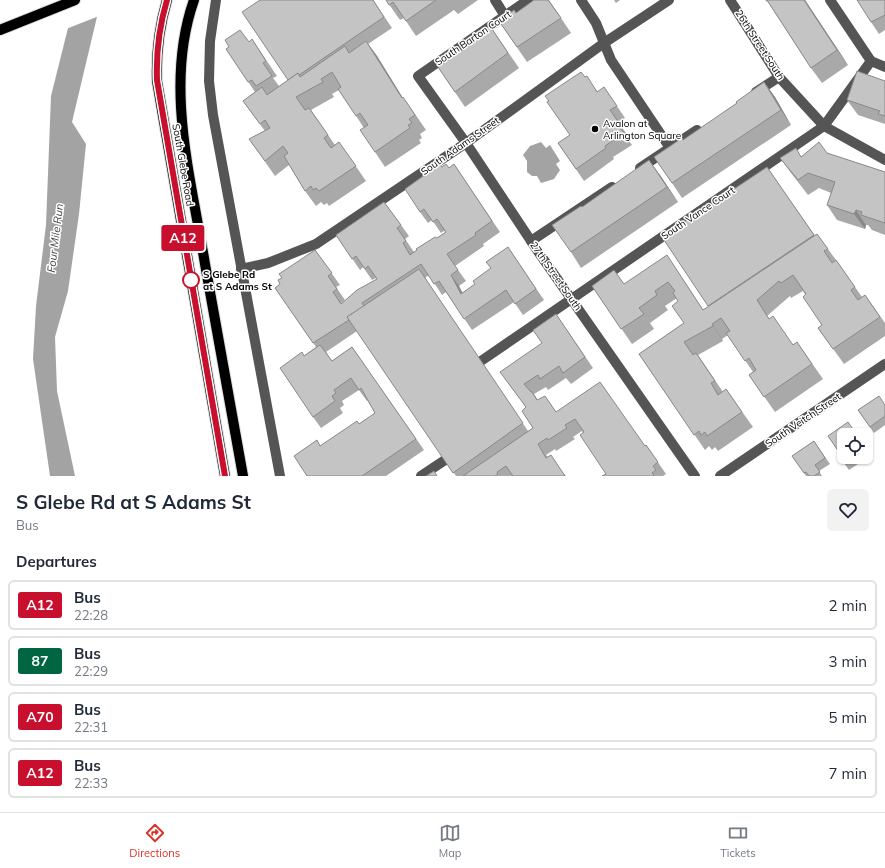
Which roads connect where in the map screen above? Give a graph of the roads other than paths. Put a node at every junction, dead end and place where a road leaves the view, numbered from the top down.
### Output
1 (75, 0) edge
2 (167, 0) edge
3 (194, 0) edge
4 (216, 0) edge
5 (495, 0) edge
6 (528, 0) edge
7 (582, 0) edge
8 (669, 0) edge
9 (730, 0) edge
10 (830, 0) edge
11 (505, 16) junction
12 (0, 30) edge
13 (604, 43) junction
14 (871, 60) junction
15 (885, 67) edge
16 (418, 76) joint
17 (779, 77) junction
18 (750, 96) edge
19 (704, 126) edge
20 (824, 126) junction
21 (466, 143) junction
22 (670, 148) junction
23 (885, 160) edge
24 (531, 241) junction
25 (241, 270) junction
26 (572, 299) junction
27 (482, 361) edge
28 (885, 364) edge
29 (445, 460) edge
30 (225, 476) edge
31 (243, 476) edge
32 (280, 476) edge
33 (421, 476) edge
34 (695, 476) edge
35 (720, 476) edge

1 - 12 main road
2 - 30 main road, South Glebe Road
3 - 31 main road, South Glebe Road
4 - 25 street
5 - 11 street
6 - 11 street, South Barton Court
7 - 13 street
8 - 13 street, South Adams Street
9 - 17 street, 26th Street South
10 - 14 street
11 - 16 street, South Barton Court
13 - 21 street, South Adams Street
13 - 22 street
14 - 15 street
14 - 20 street
16 - 21 street, 27th Street South
17 - 18 street
17 - 20 street, 26th Street South
19 - 22 street
20 - 23 street, 26th Street South
20 - 26 street, South Vance Court
21 - 24 street, 27th Street South
21 - 25 street, South Adams Street
22 - 24 street
24 - 26 street, 27th Street South
25 - 32 street
26 - 27 street, South Vance Court
26 - 34 street, 27th Street South
28 - 35 street, South Veitch Street
29 - 33 street

